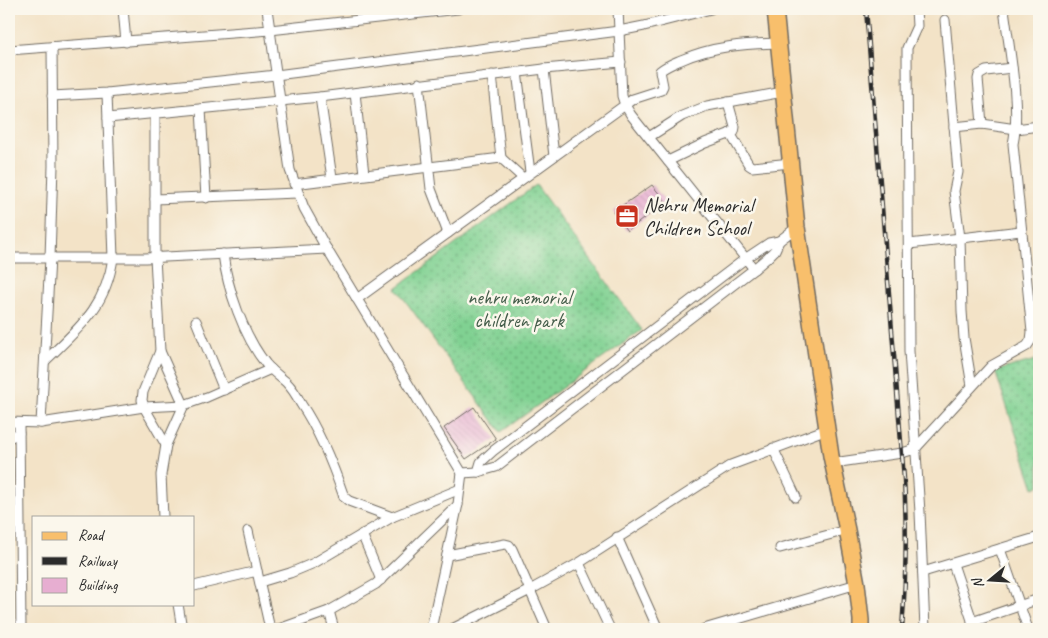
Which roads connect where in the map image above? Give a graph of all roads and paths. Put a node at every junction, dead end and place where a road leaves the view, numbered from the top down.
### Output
1 (123, 9) edge
2 (267, 9) edge
3 (458, 9) edge
4 (618, 9) edge
5 (712, 9) edge
6 (775, 9) edge
7 (916, 9) edge
8 (1004, 9) edge
9 (945, 20) dead end
10 (270, 30) junction
11 (619, 31) junction
12 (126, 42) junction
13 (778, 43) junction
14 (52, 47) junction
15 (9, 50) edge
16 (621, 62) junction
17 (1012, 68) junction
18 (544, 69) junction
19 (517, 72) junction
20 (276, 75) junction
21 (492, 75) junction
22 (419, 83) junction
23 (783, 92) junction
24 (107, 93) junction
25 (356, 93) junction
26 (52, 96) junction
27 (320, 97) junction
28 (279, 101) junction
29 (728, 102) junction
30 (625, 105) junction
31 (201, 109) junction
32 (155, 114) junction
33 (108, 118) junction
34 (982, 124) junction
35 (1039, 126) edge
36 (954, 127) junction
37 (1016, 129) junction
38 (730, 133) junction
39 (649, 137) junction
40 (554, 156) junction
41 (501, 158) junction
42 (668, 161) junction
43 (791, 163) junction
44 (428, 166) junction
45 (364, 174) junction
46 (526, 175) junction
47 (332, 178) junction
48 (295, 188) junction
49 (206, 198) junction
50 (155, 199) junction
51 (797, 227) junction
52 (1022, 231) junction
53 (448, 233) junction
54 (960, 238) junction
55 (779, 241) junction
56 (909, 244) junction
57 (327, 249) junction
58 (223, 254) junction
59 (155, 257) junction
60 (9, 258) edge
61 (50, 258) junction
62 (113, 258) junction
63 (745, 259) junction
64 (754, 269) junction
65 (357, 299) junction
66 (196, 321) dead end
67 (637, 343) junction
68 (1039, 343) edge
69 (1027, 346) junction
70 (160, 351) junction
71 (645, 353) junction
72 (45, 361) junction
73 (271, 370) junction
74 (972, 386) junction
75 (224, 390) junction
76 (184, 405) junction
77 (144, 407) junction
78 (9, 422) edge
79 (19, 423) junction
80 (41, 423) junction
81 (827, 429) junction
82 (19, 433) junction
83 (9, 438) edge
84 (166, 445) junction
85 (774, 448) junction
86 (915, 449) junction
87 (833, 463) junction
88 (478, 472) junction
89 (462, 473) junction
90 (460, 489) junction
91 (796, 497) dead end
92 (458, 504) junction
93 (163, 516) edge
94 (392, 517) junction
95 (848, 530) junction
96 (248, 531) dead end
97 (362, 534) junction
98 (617, 537) junction
99 (1039, 538) edge
100 (780, 548) dead end
101 (1000, 550) junction
102 (447, 555) junction
103 (20, 559) junction
104 (9, 560) edge
105 (579, 563) junction
106 (953, 564) junction
107 (257, 571) junction
108 (922, 572) junction
109 (381, 580) junction
110 (260, 582) junction
111 (857, 584) junction
112 (195, 586) edge
113 (530, 590) junction
114 (1039, 599) edge
115 (178, 606) edge
116 (1020, 606) junction
117 (328, 611) junction
118 (973, 626) edge
119 (21, 629) edge
120 (182, 629) edge
121 (270, 629) edge
122 (278, 629) edge
123 (334, 629) edge
124 (431, 629) edge
125 (452, 629) edge
126 (547, 629) edge
127 (610, 629) edge
128 (658, 629) edge
129 (704, 629) edge
130 (861, 629) edge
131 (925, 629) edge
132 (1028, 629) edge

1 - 12 street
2 - 10 street
3 - 10 street
4 - 11 street
5 - 11 street
6 - 13 main road
7 - 56 street
8 - 17 street
9 - 36 street
10 - 12 street
10 - 20 street
11 - 16 street
11 - 20 street
12 - 14 street
13 - 23 main road
13 - 30 street
14 - 15 street
14 - 26 street
16 - 18 street
16 - 30 street
17 - 34 street
17 - 37 street
18 - 19 street
18 - 40 street
19 - 21 street
19 - 46 street
20 - 24 street
20 - 28 street
21 - 22 street
21 - 41 street
22 - 25 street
22 - 44 street
23 - 29 street
23 - 43 main road
24 - 26 street
24 - 33 street
25 - 27 street
25 - 45 street
26 - 61 street
27 - 28 street
27 - 47 street
28 - 31 street
28 - 48 street
29 - 38 street
29 - 39 street
30 - 39 street
30 - 40 street
31 - 32 street
31 - 49 street
32 - 33 street
32 - 50 street
33 - 62 street
34 - 36 street
34 - 37 street
35 - 37 street
36 - 54 street
37 - 52 street
38 - 42 street
38 - 43 street
39 - 42 street
40 - 46 street
41 - 44 street
41 - 46 street
42 - 63 street
43 - 51 main road
44 - 45 street
44 - 53 street
45 - 47 street
46 - 53 street
47 - 48 street
48 - 49 street
48 - 57 street
49 - 50 street
50 - 59 street
51 - 55 street
51 - 81 main road
52 - 54 street
52 - 69 street
53 - 65 street
54 - 56 street
54 - 74 street
55 - 63 street
55 - 64 street
56 - 86 street
57 - 58 street
57 - 65 street
58 - 59 street
58 - 73 street
59 - 62 street
59 - 70 street
60 - 61 street
61 - 62 street
61 - 72 street
62 - 72 street
63 - 64 street
63 - 67 street
64 - 71 street
65 - 89 street
66 - 75 street
67 - 71 street
67 - 88 street
68 - 69 street
69 - 74 street
70 - 76 street
70 - 77 street
71 - 88 street
72 - 80 street
73 - 75 street
73 - 94 street
74 - 86 street
75 - 76 street
76 - 77 street
76 - 84 street
77 - 80 street
77 - 84 street
78 - 79 street
79 - 80 street
79 - 82 street
81 - 85 street
81 - 87 main road
82 - 83 street
82 - 103 street
84 - 93 street
85 - 91 street
85 - 98 street
86 - 87 street
86 - 108 street
87 - 95 main road
88 - 89 street
89 - 90 street
90 - 92 street
90 - 94 street
92 - 102 street
92 - 109 street
94 - 97 street
95 - 100 street
95 - 111 main road
96 - 107 street
97 - 109 street
97 - 110 street
98 - 105 street
98 - 128 street
99 - 101 street
101 - 106 street
101 - 116 street
102 - 113 street
102 - 124 street
103 - 104 street
103 - 119 street
105 - 113 street
105 - 127 street
106 - 108 street
106 - 118 street
107 - 110 street
107 - 112 street
108 - 131 street
109 - 117 street
110 - 121 street
111 - 129 street
111 - 130 main road
113 - 125 street
113 - 126 street
114 - 116 street
115 - 120 street
116 - 118 street
116 - 132 street
117 - 122 street
117 - 123 street

